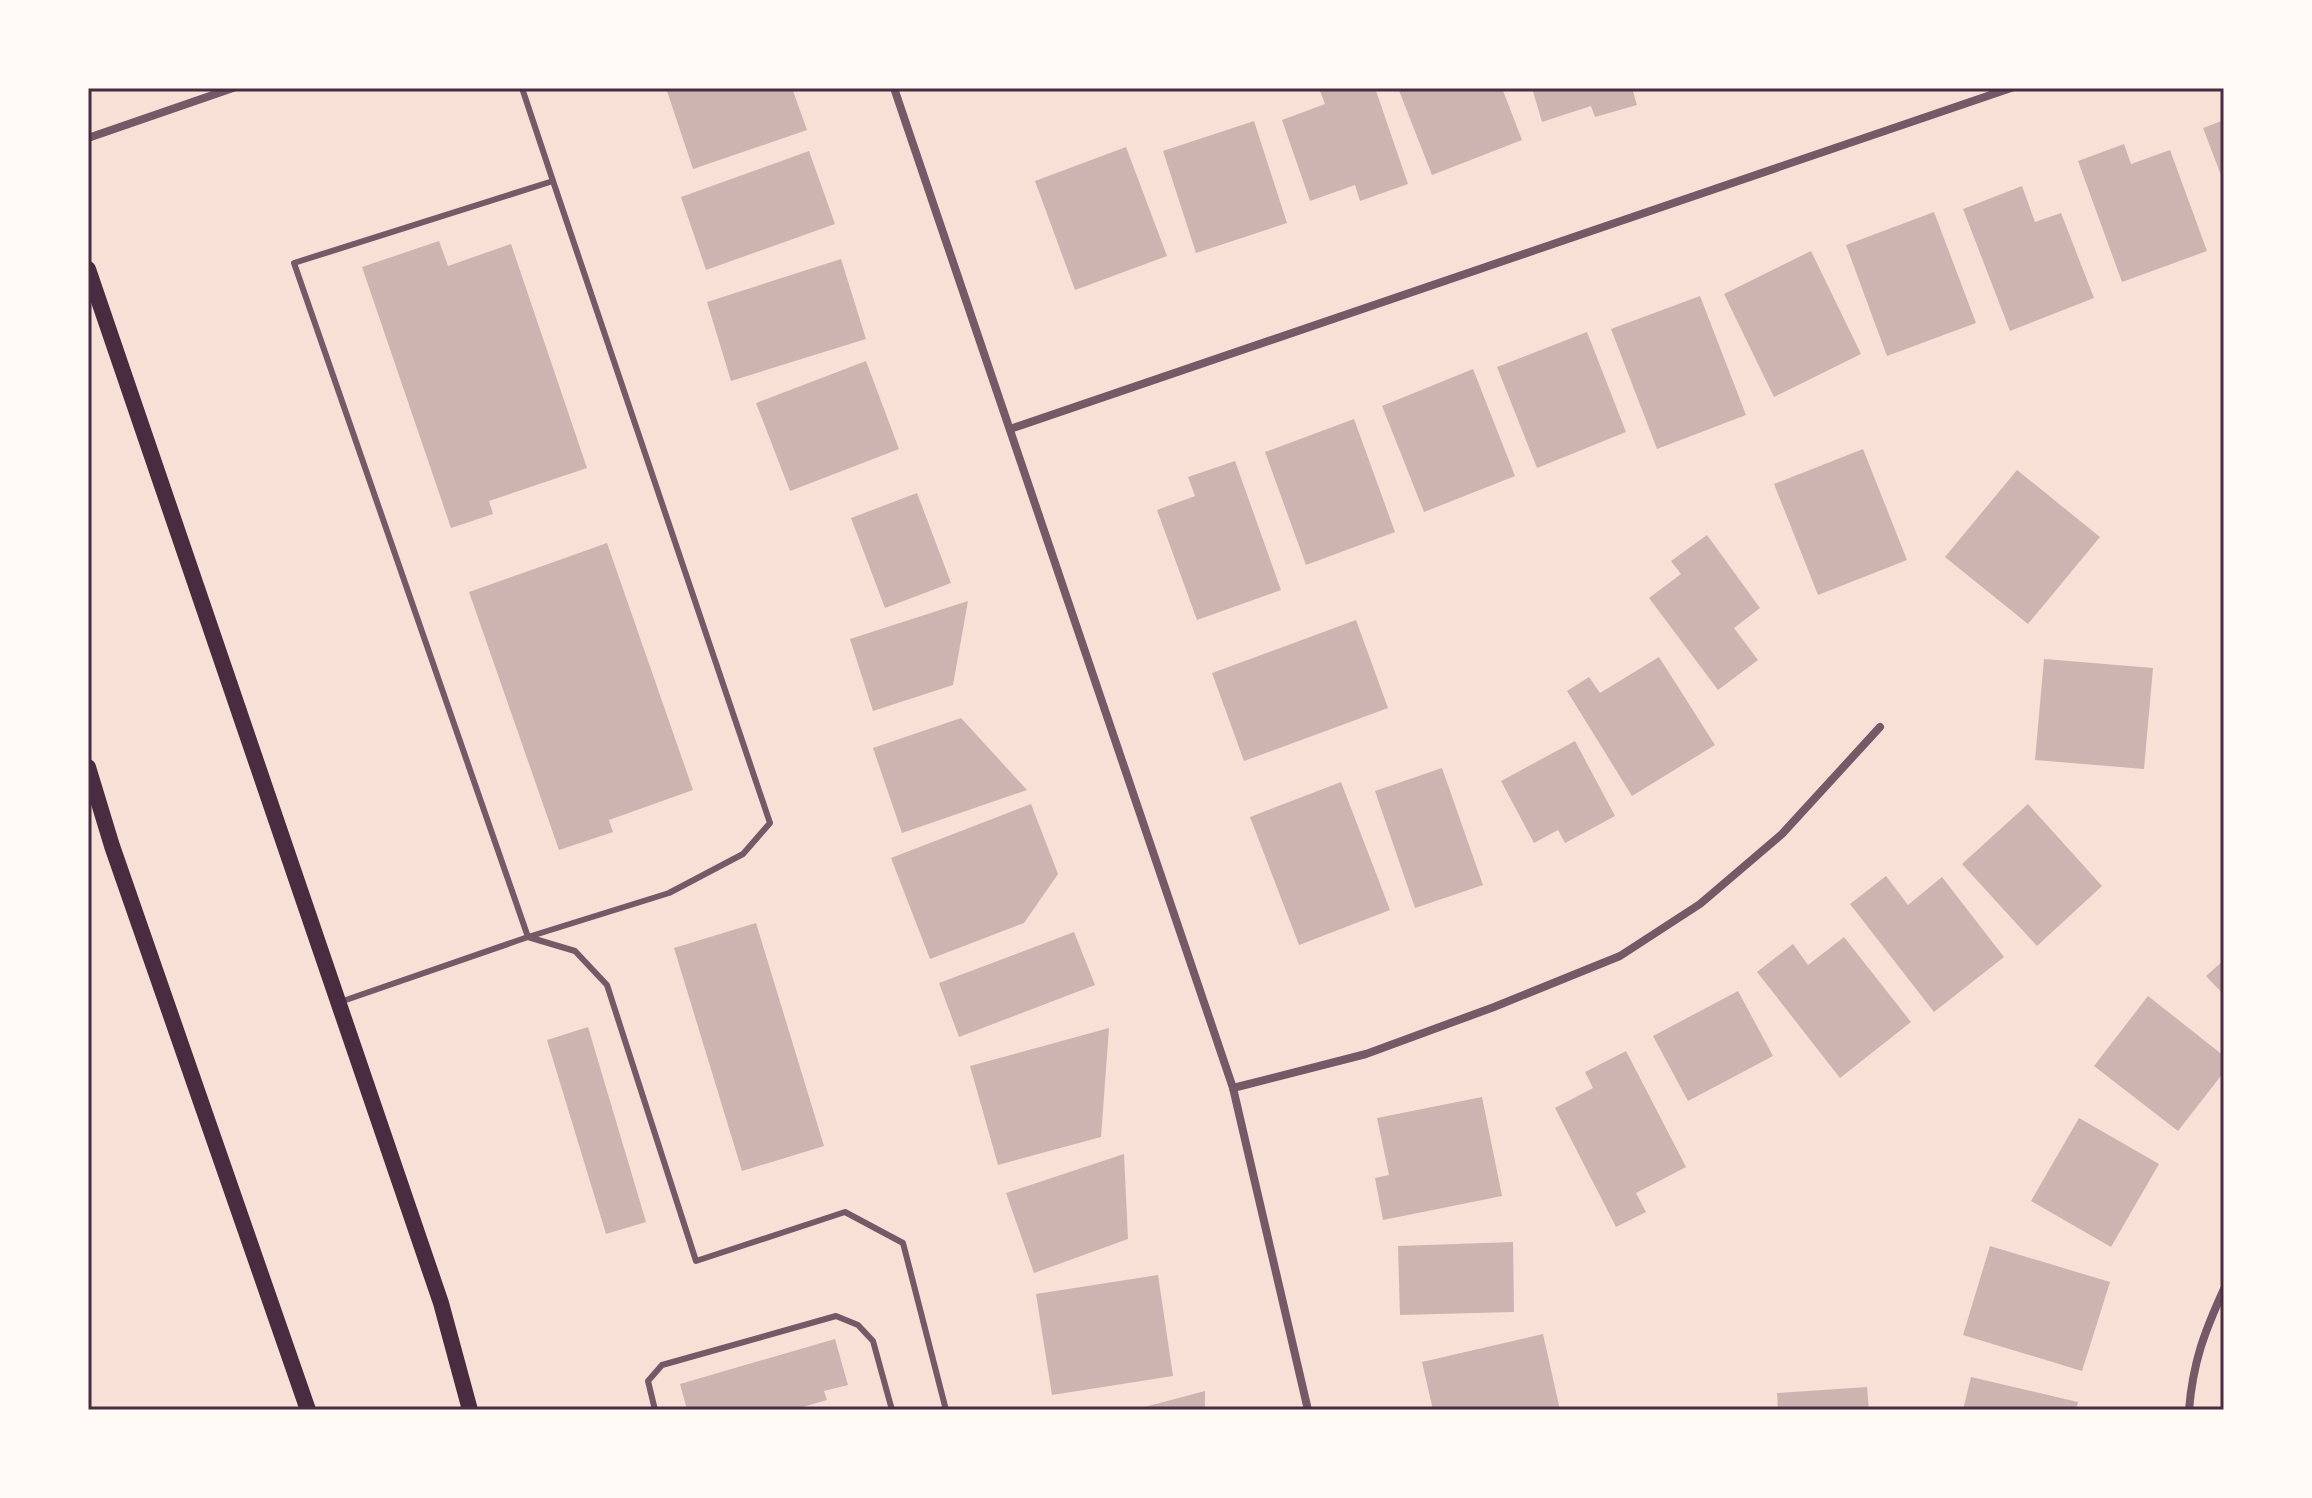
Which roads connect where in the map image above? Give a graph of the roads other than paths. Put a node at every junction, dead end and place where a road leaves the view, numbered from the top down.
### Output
1 (233, 88) edge
2 (522, 88) edge
3 (894, 88) edge
4 (2011, 88) edge
5 (88, 138) edge
6 (553, 181) junction
7 (88, 269) edge
8 (1010, 429) junction
9 (1880, 727) dead end
10 (88, 767) edge
11 (528, 937) junction
12 (340, 1002) junction
13 (1233, 1088) junction
14 (2224, 1289) edge
15 (308, 1410) edge
16 (470, 1410) edge
17 (655, 1410) edge
18 (892, 1410) edge
19 (946, 1410) edge
20 (1308, 1410) edge
21 (2189, 1410) edge

1 - 5 street
2 - 6 lane
3 - 8 street
4 - 8 street
6 - 11 lane
6 - 11 lane
7 - 12 main road
8 - 13 street
9 - 13 street
10 - 15 main road
11 - 12 lane
11 - 19 lane
12 - 16 main road
13 - 20 street
14 - 21 street
17 - 18 lane

